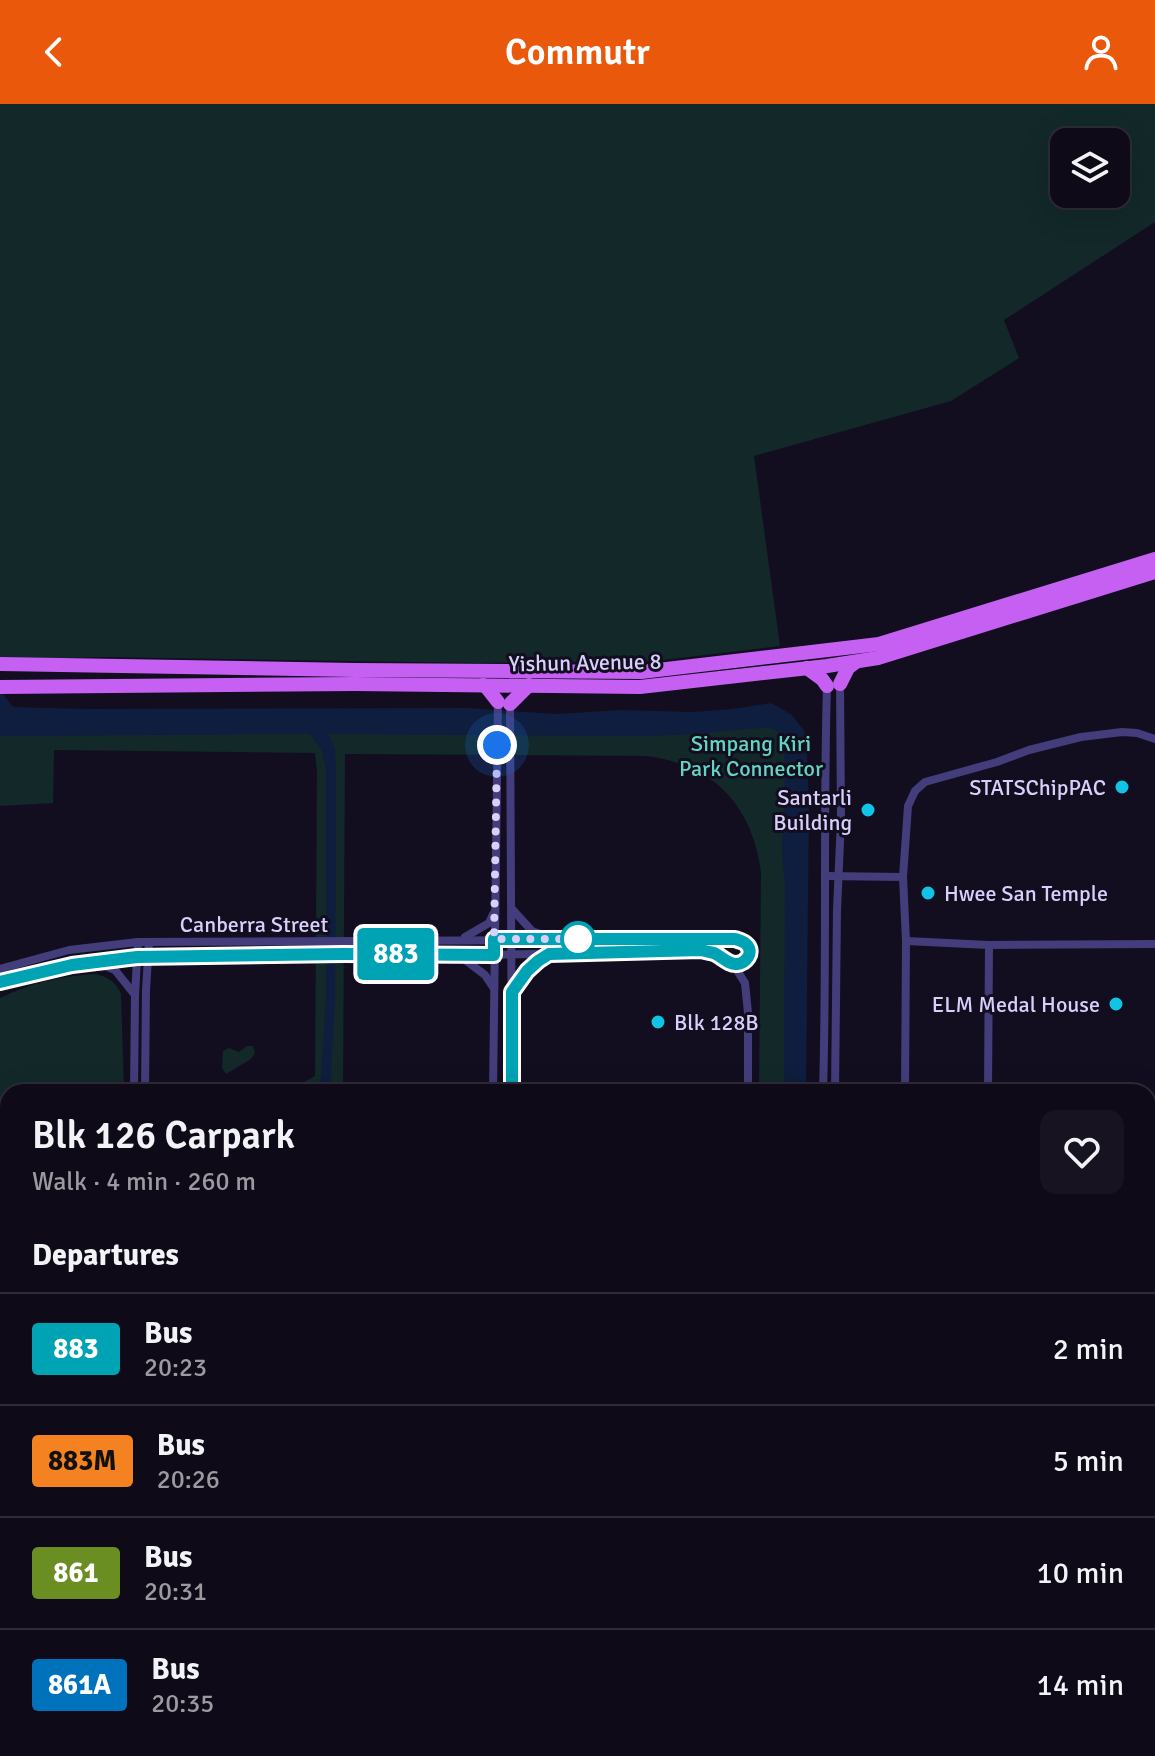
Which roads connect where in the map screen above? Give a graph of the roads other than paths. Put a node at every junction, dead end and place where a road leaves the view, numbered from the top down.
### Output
1 (1155, 559) edge
2 (1155, 572) edge
3 (833, 658) junction
4 (856, 661) junction
5 (0, 664) edge
6 (807, 668) junction
7 (499, 680) junction
8 (529, 685) junction
9 (833, 685) junction
10 (0, 687) edge
11 (504, 703) junction
12 (1155, 739) edge
13 (825, 876) junction
14 (838, 876) junction
15 (903, 877) junction
16 (512, 908) junction
17 (494, 910) junction
18 (494, 939) junction
19 (512, 939) junction
20 (553, 939) junction
21 (461, 940) junction
22 (906, 941) junction
23 (138, 942) junction
24 (149, 942) junction
25 (1155, 944) edge
26 (989, 945) junction
27 (457, 954) junction
28 (511, 954) junction
29 (549, 954) junction
30 (494, 955) junction
31 (137, 957) junction
32 (148, 958) junction
33 (94, 961) junction
34 (733, 964) junction
35 (0, 969) edge
36 (0, 982) edge
37 (494, 988) junction
38 (512, 992) junction
39 (135, 995) junction
40 (134, 1084) edge
41 (145, 1084) edge
42 (493, 1084) edge
43 (512, 1084) edge
44 (748, 1084) edge
45 (823, 1084) edge
46 (835, 1084) edge
47 (905, 1084) edge
48 (988, 1084) edge

1 - 3 main road, Yishun Avenue 8
2 - 4 main road, Yishun Avenue 8
3 - 4 main road, Yishun Avenue 8
3 - 6 main road, Yishun Avenue 8
3 - 7 main road, Yishun Avenue 8
3 - 9 street
4 - 9 main road
5 - 7 main road, Yishun Avenue 8
6 - 8 main road, Yishun Avenue 8
6 - 9 main road
7 - 8 main road, Yishun Avenue 8
7 - 10 main road, Yishun Avenue 8
7 - 11 street
7 - 11 main road
8 - 11 main road
9 - 13 street
9 - 14 street
11 - 16 street
11 - 17 street
12 - 15 street
13 - 14 street
13 - 45 street
14 - 15 street
14 - 46 street
15 - 22 street
16 - 19 street
16 - 20 street
17 - 18 street
17 - 21 street
18 - 19 street, Canberra Street
18 - 21 street, Canberra Street
18 - 30 street
19 - 20 street, Canberra Street
19 - 28 street
20 - 34 street, Canberra Street
21 - 24 street, Canberra Street
22 - 26 street
22 - 47 street
23 - 24 street, Canberra Street
23 - 31 street
23 - 35 street, Canberra Street
24 - 32 street
25 - 26 street
26 - 48 street
27 - 30 street, Canberra Street
27 - 32 street, Canberra Street
27 - 37 street
28 - 29 street, Canberra Street
28 - 30 street, Canberra Street
28 - 38 street
29 - 34 street, Canberra Street
29 - 38 street
30 - 37 street
31 - 32 street, Canberra Street
31 - 33 street, Canberra Street
31 - 39 street
32 - 41 street
33 - 36 street, Canberra Street
33 - 39 street
34 - 44 street
37 - 42 street
38 - 43 street
39 - 40 street

